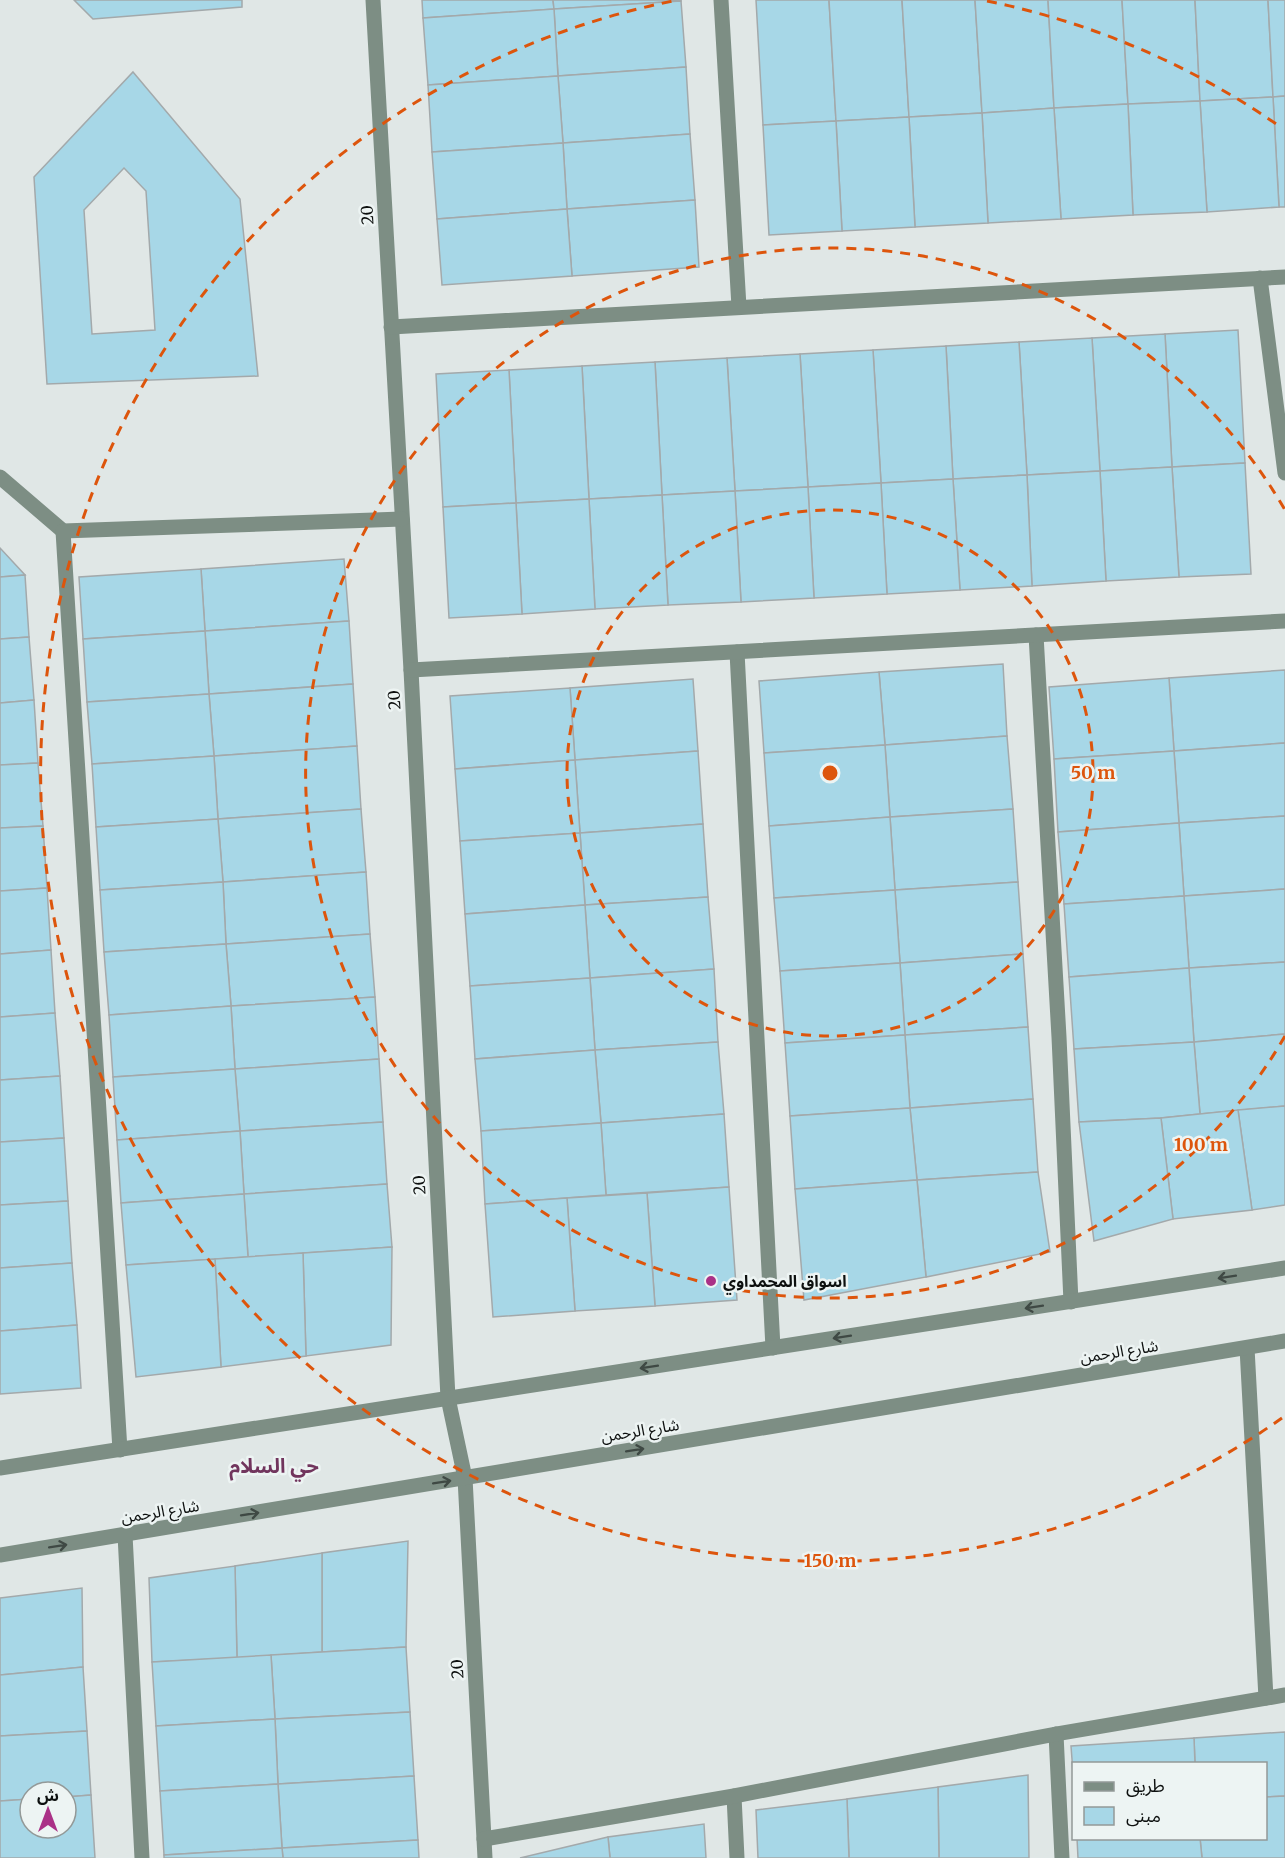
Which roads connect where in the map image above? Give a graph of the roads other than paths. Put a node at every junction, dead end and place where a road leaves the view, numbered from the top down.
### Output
1 (373, 0) edge
2 (721, 0) edge
3 (1285, 276) edge
4 (1260, 278) junction
5 (739, 307) junction
6 (391, 327) junction
7 (1285, 473) edge
8 (0, 477) edge
9 (402, 519) junction
10 (63, 531) junction
11 (1285, 621) edge
12 (1036, 635) junction
13 (737, 652) junction
14 (411, 670) junction
15 (1285, 1268) edge
16 (1071, 1302) junction
17 (1285, 1341) edge
18 (773, 1348) junction
19 (1247, 1348) junction
20 (448, 1398) junction
21 (120, 1450) junction
22 (0, 1468) edge
23 (465, 1478) junction
24 (125, 1535) junction
25 (0, 1556) edge
26 (1285, 1695) edge
27 (1266, 1698) junction
28 (1056, 1734) junction
29 (734, 1796) junction
30 (484, 1839) junction
31 (142, 1858) edge
32 (485, 1858) edge
33 (737, 1858) edge
34 (1062, 1858) edge

1 - 6 street, 20
2 - 5 street
3 - 4 street
4 - 5 street
4 - 7 street
5 - 6 street
6 - 9 street, 20
8 - 10 street
9 - 10 street
9 - 14 street, 20
10 - 21 street
11 - 12 street
12 - 13 street
12 - 16 street
13 - 14 street
13 - 18 street
14 - 20 street, 20
15 -> 16 street
16 -> 18 street
17 - 19 street, شارع الرحمن
18 -> 20 street
23 -> 19 street, شارع الرحمن
19 - 27 street
20 - 21 street
20 - 23 street, 20
21 - 22 street
24 -> 23 street, شارع الرحمن
23 - 30 street, 20
25 -> 24 street, شارع الرحمن
24 - 31 street
26 - 27 street
27 - 28 street
28 - 29 street
28 - 34 street
29 - 30 street
29 - 33 street
30 - 32 street, 20

